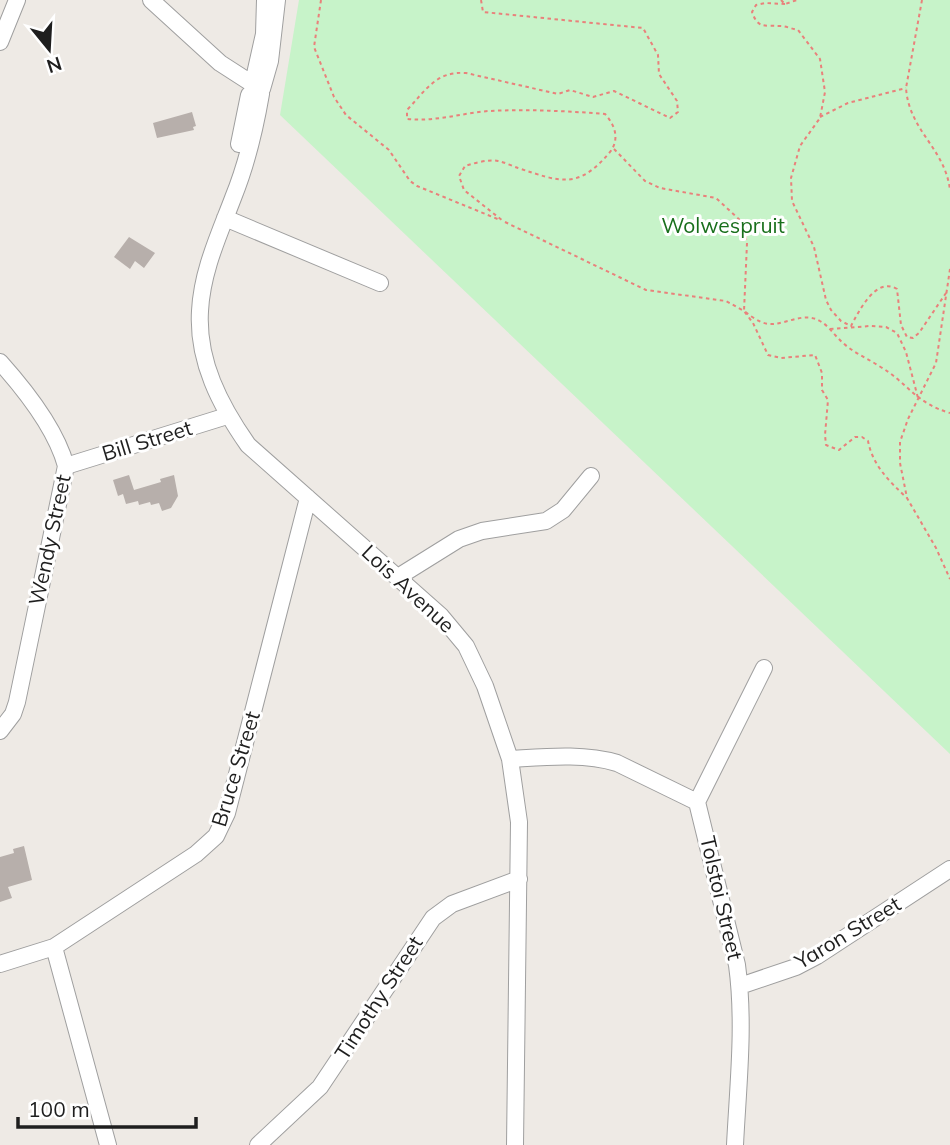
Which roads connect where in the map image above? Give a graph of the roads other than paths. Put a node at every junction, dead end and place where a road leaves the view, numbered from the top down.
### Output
1 (17, 0) edge
2 (151, 0) edge
3 (265, 0) edge
4 (277, 0) edge
5 (0, 42) edge
6 (254, 89) junction
7 (226, 215) junction
8 (380, 283) dead end
9 (0, 362) edge
10 (228, 416) junction
11 (66, 466) junction
12 (592, 476) dead end
13 (308, 498) junction
14 (398, 577) junction
15 (764, 668) dead end
16 (0, 731) edge
17 (510, 759) junction
18 (697, 802) junction
19 (950, 869) edge
20 (519, 879) junction
21 (54, 947) junction
22 (0, 964) edge
23 (740, 986) junction
24 (108, 1145) edge
25 (258, 1145) edge
26 (515, 1145) edge
27 (735, 1145) edge

1 - 5 street
2 - 6 street
3 - 6 street, Lois Avenue
4 - 6 street, Lois Avenue
6 - 7 street, Lois Avenue
7 - 8 street
7 - 10 street, Lois Avenue
9 - 11 street, Wendy Street
10 - 11 street, Bill Street
10 - 13 street, Lois Avenue
11 - 16 street, Wendy Street
12 - 14 street
13 - 14 street, Lois Avenue
13 - 21 street, Bruce Street
14 - 17 street, Lois Avenue
15 - 18 street
17 - 18 street
17 - 20 street, Lois Avenue
18 - 23 street, Tolstoi Street
19 - 23 street, Yaron Street
20 - 25 street, Timothy Street
20 - 26 street, Lois Avenue
21 - 22 street, Bruce Street
21 - 24 street
23 - 27 street, Tolstoi Street

